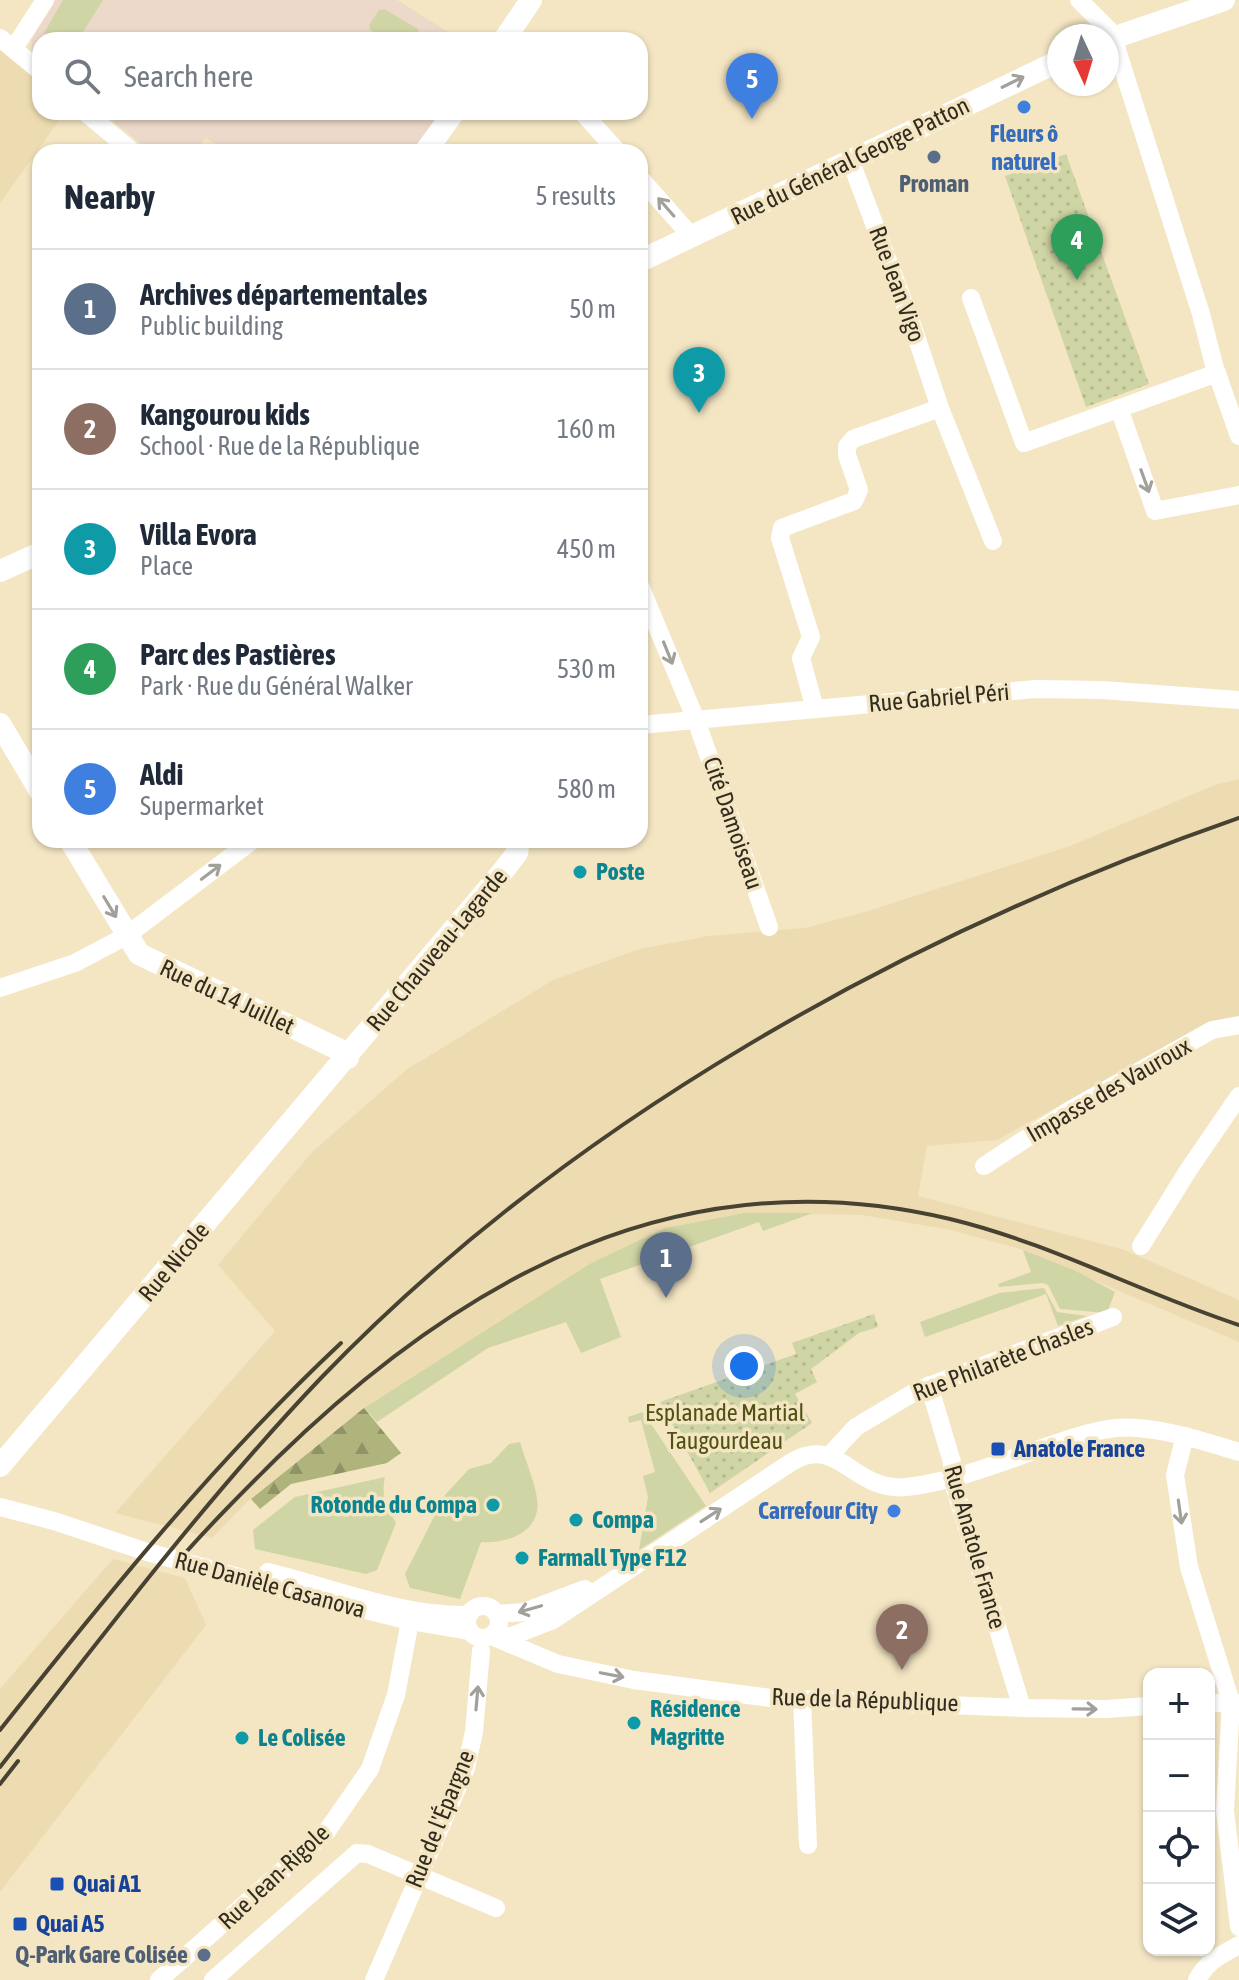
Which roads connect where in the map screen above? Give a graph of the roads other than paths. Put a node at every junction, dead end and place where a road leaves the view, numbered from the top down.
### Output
1 (45, 0) edge
2 (531, 0) edge
3 (1079, 0) edge
4 (1224, 0) edge
5 (1099, 24) edge
6 (513, 32) edge
7 (1119, 35) edge
8 (7, 43) edge
9 (1119, 56) edge
10 (32, 64) edge
11 (1047, 67) edge
12 (95, 120) edge
13 (448, 120) edge
14 (589, 120) edge
15 (123, 144) edge
16 (431, 144) edge
17 (611, 144) edge
18 (851, 162) junction
19 (648, 187) edge
20 (692, 237) junction
21 (648, 257) edge
22 (971, 298) dead end
23 (1217, 373) junction
24 (940, 408) junction
25 (1119, 408) junction
26 (1239, 436) edge
27 (1239, 495) edge
28 (993, 541) dead end
29 (32, 557) edge
30 (0, 571) edge
31 (648, 605) edge
32 (1239, 700) edge
33 (815, 709) junction
34 (696, 720) junction
35 (0, 724) edge
36 (648, 724) edge
37 (32, 778) edge
38 (75, 848) edge
39 (242, 848) edge
40 (518, 848) edge
41 (769, 927) dead end
42 (126, 936) junction
43 (0, 988) edge
44 (1239, 1025) edge
45 (348, 1058) junction
46 (1239, 1096) edge
47 (984, 1166) dead end
48 (1141, 1246) dead end
49 (1113, 1317) dead end
50 (929, 1385) junction
51 (1185, 1436) junction
52 (1239, 1452) edge
53 (829, 1456) junction
54 (0, 1466) edge
55 (952, 1479) junction
56 (0, 1507) edge
57 (74, 1527) junction
58 (410, 1621) junction
59 (483, 1631) junction
60 (802, 1699) junction
61 (1235, 1703) edge
62 (1143, 1706) edge
63 (1022, 1708) junction
64 (808, 1845) dead end
65 (418, 1876) junction
66 (496, 1908) dead end
67 (1239, 1927) edge
68 (1239, 1945) edge
69 (222, 1978) edge
70 (159, 1980) edge
71 (374, 1980) edge
72 (1197, 1980) edge

1 - 8 street
2 - 6 main road
3 - 5 street
4 - 7 main road
8 - 10 street
9 - 23 street
18 -> 11 main road, Rue du Général George Patton
12 - 15 street
13 - 16 main road
14 - 17 street
18 - 20 main road, Rue du Général George Patton
18 - 24 street, Rue Jean Vigo
20 -> 19 street
20 - 21 main road, Rue du Général George Patton
22 - 25 street
23 - 25 street
23 - 26 street
24 - 28 street, Rue Jean Vigo
24 - 33 street
25 -> 27 street
29 - 30 main road
31 -> 34 street, Cité Damoiseau
32 - 33 street, Rue Gabriel Péri
33 - 34 street, Rue Gabriel Péri
34 - 36 street, Rue Gabriel Péri
34 - 41 street, Cité Damoiseau
35 - 37 main road
38 -> 42 main road, Rue du 14 Juillet
42 -> 39 street
40 - 45 main road, Rue Chauveau-Lagarde
42 - 43 street
42 - 45 main road, Rue du 14 Juillet
44 - 47 street, Impasse des Vauroux
45 - 54 main road, Rue Nicole
46 - 48 street
49 - 50 street, Rue Philarète Chasles
50 - 53 street, Rue Philarète Chasles
50 - 55 street, Rue Anatole France
51 - 52 street
51 - 55 street
51 -> 61 street
53 - 55 street
59 -> 53 street
55 - 63 street, Rue Anatole France
56 - 57 street, Rue Danièle Casanova
57 - 58 street, Rue Danièle Casanova
57 - 59 street, Rue Danièle Casanova
58 - 59 street, Rue Danièle Casanova
58 - 70 street, Rue Jean-Rigole
59 -> 60 street, Rue de la République
65 -> 59 street, Rue de l'Épargne
60 - 63 street, Rue de la République
60 - 64 street
61 - 67 street
63 -> 62 street, Rue de la République
65 - 66 street
65 - 69 street
65 - 71 street, Rue de l'Épargne
68 - 72 street

